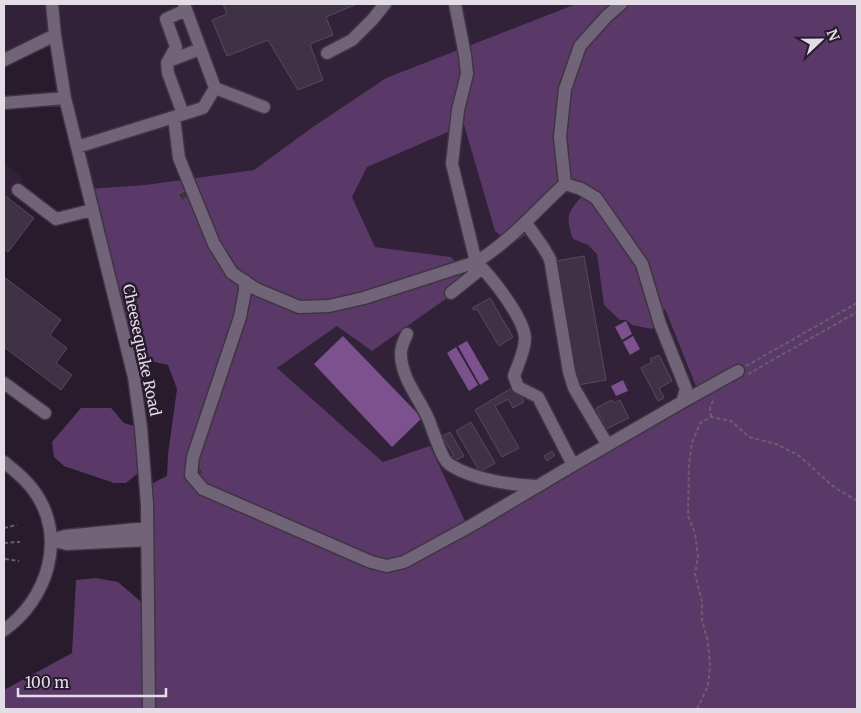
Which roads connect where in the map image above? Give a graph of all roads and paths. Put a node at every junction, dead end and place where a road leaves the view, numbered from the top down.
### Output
1 (52, 4) edge
2 (385, 4) edge
3 (455, 4) edge
4 (621, 4) edge
5 (185, 7) edge
6 (55, 35) junction
7 (200, 49) junction
8 (327, 54) dead end
9 (4, 60) edge
10 (169, 61) junction
11 (215, 88) junction
12 (65, 98) junction
13 (4, 103) edge
14 (264, 107) dead end
15 (179, 115) junction
16 (77, 147) junction
17 (565, 184) junction
18 (18, 190) dead end
19 (92, 210) junction
20 (526, 223) junction
21 (479, 265) junction
22 (245, 281) junction
23 (451, 293) dead end
24 (857, 303) edge
25 (857, 312) edge
26 (407, 334) dead end
27 (740, 374) junction
28 (4, 383) edge
29 (719, 393) dead end
30 (682, 402) junction
31 (45, 413) dead end
32 (711, 417) junction
33 (607, 444) junction
34 (4, 462) edge
35 (573, 465) junction
36 (537, 486) junction
37 (857, 501) edge
38 (17, 525) dead end
39 (4, 528) edge
40 (147, 534) junction
41 (51, 540) junction
42 (20, 542) dead end
43 (4, 543) edge
44 (5, 559) edge
45 (19, 561) dead end
46 (4, 630) edge
47 (149, 709) edge
48 (697, 709) edge

1 - 6 street, Cheesequake Road
2 - 8 street
3 - 21 street
4 - 17 street
5 - 7 street
5 - 10 street
6 - 9 street
6 - 12 street, Cheesequake Road
7 - 10 street
7 - 11 street
10 - 15 street
11 - 14 street
11 - 15 street
12 - 13 street
12 - 16 street, Cheesequake Road
15 - 16 street
15 - 22 street
16 - 19 street, Cheesequake Road
17 - 20 street
17 - 30 street
18 - 19 street
19 - 40 street, Cheesequake Road
20 - 21 street
20 - 33 street
21 - 22 street
21 - 23 street
21 - 35 street
22 - 36 street
24 - 27 path
25 - 27 path
26 - 36 street
27 - 30 street
28 - 31 street
29 - 32 path
30 - 33 street
32 - 37 path
32 - 48 path
33 - 35 street
34 - 41 street
35 - 36 street
38 - 39 path
40 - 41 street
40 - 47 street, Cheesequake Road
41 - 46 street
42 - 43 path
44 - 45 path

